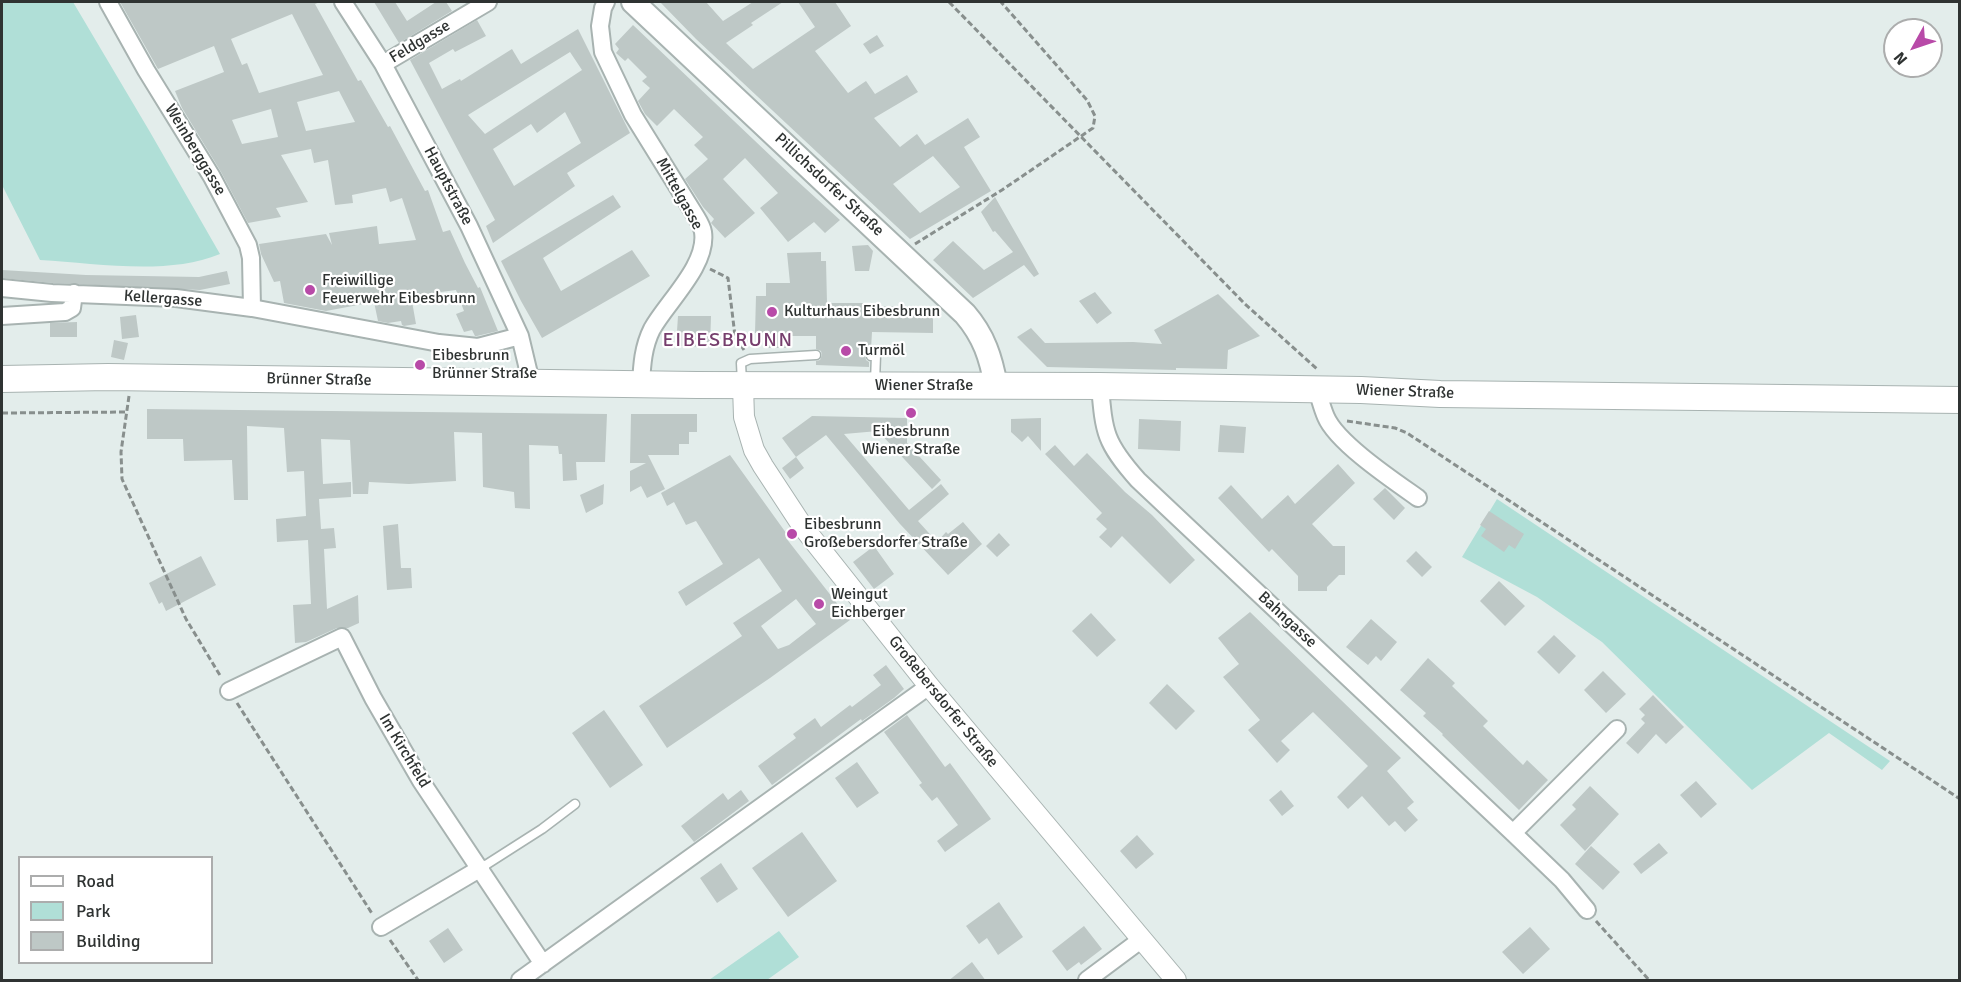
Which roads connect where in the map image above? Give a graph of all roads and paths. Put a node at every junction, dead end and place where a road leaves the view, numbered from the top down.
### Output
1 (108, 2) edge
2 (343, 2) edge
3 (488, 2) edge
4 (606, 2) edge
5 (633, 2) edge
6 (949, 2) edge
7 (1001, 2) edge
8 (383, 64) junction
9 (1082, 137) junction
10 (902, 254) junction
11 (697, 262) junction
12 (2, 288) edge
13 (74, 293) junction
14 (252, 308) junction
15 (2, 316) edge
16 (520, 336) junction
17 (816, 355) dead end
18 (871, 356) dead end
19 (750, 359) junction
20 (133, 377) junction
21 (742, 377) junction
22 (2, 380) edge
23 (531, 382) junction
24 (1320, 382) junction
25 (641, 384) junction
26 (874, 386) junction
27 (996, 386) junction
28 (1100, 386) junction
29 (1959, 400) edge
30 (126, 412) junction
31 (2, 413) edge
32 (1364, 422) dead end
33 (1418, 498) dead end
34 (929, 686) junction
35 (229, 691) junction
36 (1617, 729) dead end
37 (1959, 799) edge
38 (575, 804) dead end
39 (1513, 833) junction
40 (481, 868) junction
41 (1587, 909) joint
42 (381, 927) junction
43 (1142, 939) junction
44 (543, 964) junction
45 (418, 981) edge
46 (520, 981) edge
47 (1087, 981) edge
48 (1176, 981) edge
49 (1649, 981) edge

1 - 14 street, Weinberggasse
2 - 8 street, Hauptstraße
3 - 8 street, Feldgasse
4 - 11 street, Mittelgasse
5 - 10 main road, Pillichsdorfer Straße
6 - 9 path
7 - 9 path
8 - 16 street, Hauptstraße
9 - 10 path
9 - 24 path
10 - 27 main road, Pillichsdorfer Straße
11 - 19 path
11 - 25 street, Mittelgasse
12 - 13 street, Kellergasse
13 - 14 street, Kellergasse
13 - 15 street
14 - 16 street, Kellergasse
16 - 23 street, Hauptstraße
17 - 19 lane
18 - 26 lane
19 - 21 lane
20 - 22 main road, Brünner Straße
20 - 23 main road, Brünner Straße
20 - 30 path
21 - 25 main road, Wiener Straße
21 - 26 main road, Wiener Straße
21 - 34 street, Großebersdorfer Straße
23 - 25 main road, Wiener Straße
24 - 28 main road, Wiener Straße
24 - 29 main road, Wiener Straße
24 - 33 street
26 - 27 main road, Wiener Straße
27 - 28 main road, Wiener Straße
28 - 39 street, Bahngasse
30 - 31 path
30 - 35 path
32 - 37 path
34 - 43 street, Großebersdorfer Straße
34 - 44 street
35 - 40 street, Im Kirchfeld
35 - 42 path
36 - 39 street
38 - 40 lane
39 - 41 street, Bahngasse
40 - 42 street
40 - 44 street, Im Kirchfeld
41 - 49 path
42 - 45 path
43 - 47 street
43 - 48 street, Großebersdorfer Straße
44 - 46 street

